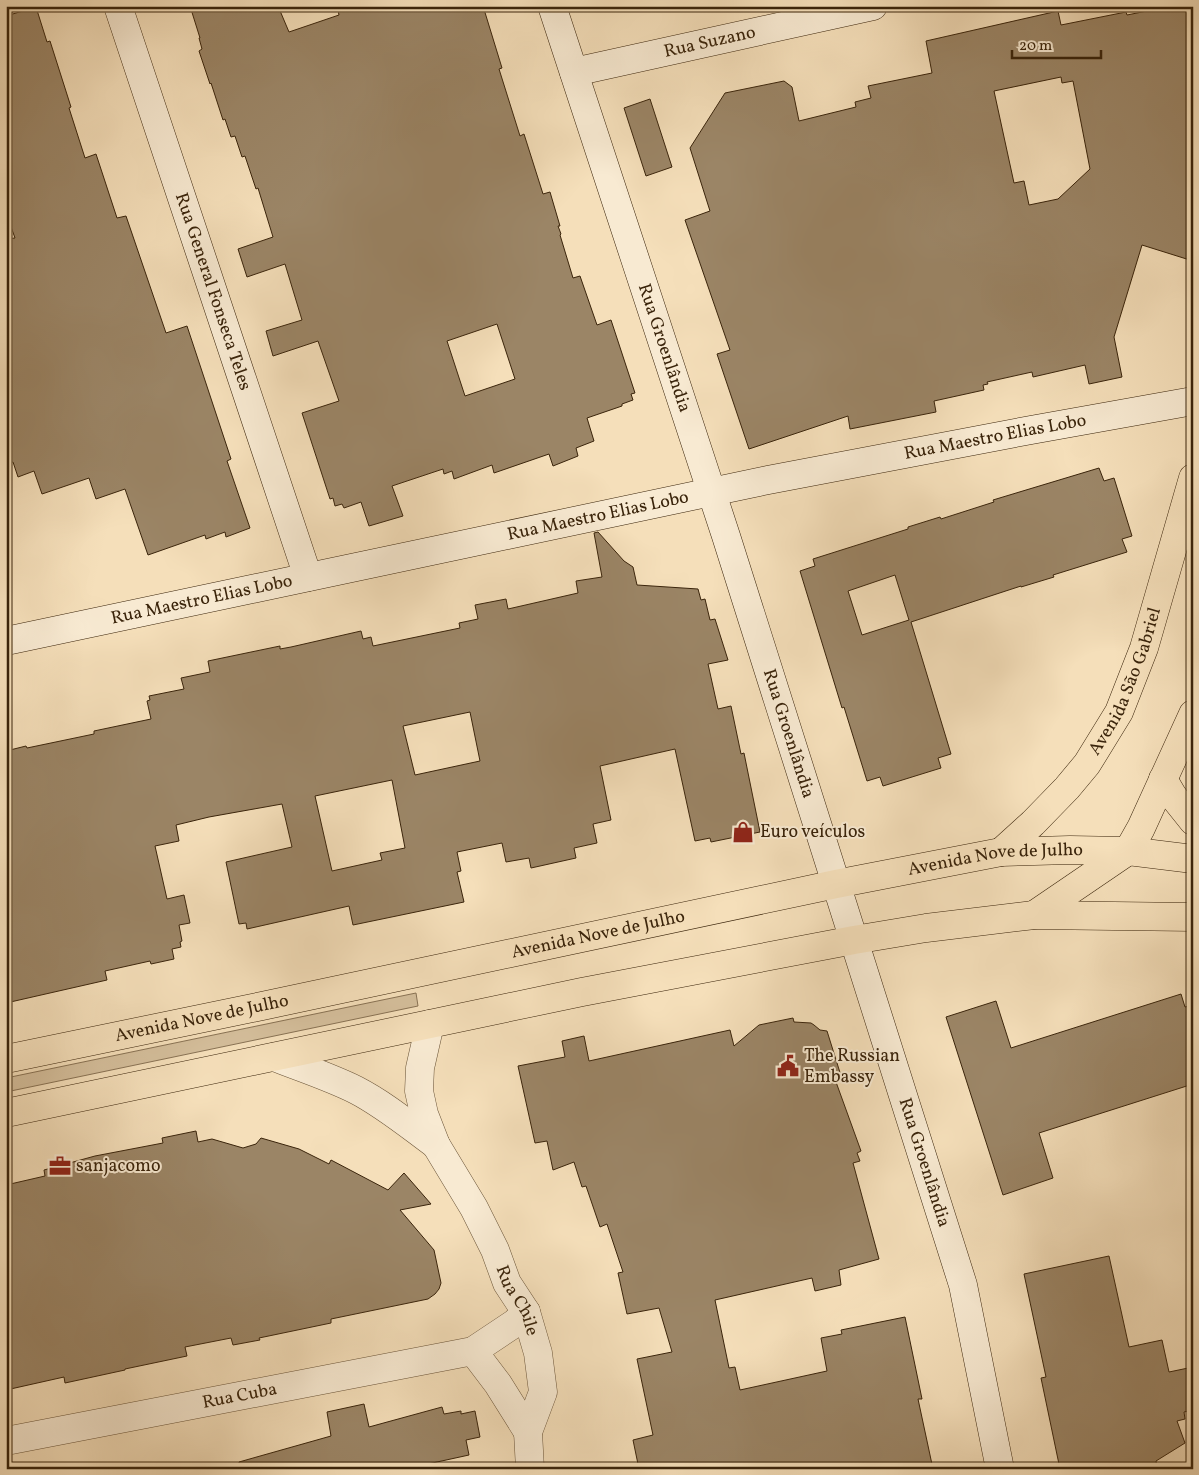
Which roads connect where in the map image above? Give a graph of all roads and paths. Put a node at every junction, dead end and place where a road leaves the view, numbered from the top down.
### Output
1 (118, 6) edge
2 (552, 6) edge
3 (873, 6) edge
4 (574, 72) junction
5 (1193, 401) edge
6 (1193, 478) edge
7 (712, 492) junction
8 (308, 577) junction
9 (6, 641) edge
10 (1193, 714) edge
11 (1163, 780) junction
12 (1193, 821) edge
13 (1128, 850) junction
14 (1001, 852) junction
15 (1193, 859) edge
16 (836, 884) junction
17 (1034, 915) junction
18 (1193, 918) edge
19 (854, 940) junction
20 (430, 1024) junction
21 (274, 1058) junction
22 (6, 1059) edge
23 (6, 1113) edge
24 (436, 1145) junction
25 (526, 1312) junction
26 (473, 1351) junction
27 (528, 1432) junction
28 (6, 1441) edge
29 (530, 1469) edge
30 (1000, 1469) edge

1 - 8 street, Rua General Fonseca Teles
2 - 4 street, Rua Groenlândia
3 - 4 street, Rua Suzano
4 - 7 street, Rua Groenlândia
5 - 7 street, Rua Maestro Elias Lobo
6 - 14 main road, Avenida São Gabriel
7 - 8 street, Rua Maestro Elias Lobo
7 - 16 street, Rua Groenlândia
8 - 9 street, Rua Maestro Elias Lobo
10 - 11 main road
11 - 12 main road
11 - 13 main road
13 - 14 main road, Avenida Nove de Julho
13 - 15 main road, Avenida Nove de Julho
13 - 17 main road
14 - 16 main road, Avenida Nove de Julho
16 - 19 street, Rua Groenlândia
16 - 22 main road, Avenida Nove de Julho
17 - 18 main road
17 - 19 main road
19 - 20 main road
19 - 30 street, Rua Groenlândia
20 - 21 main road
20 - 24 street, Rua Chile
21 - 23 main road
21 - 24 street, Rua Chile
24 - 25 street, Rua Chile
25 - 26 street, Rua Cuba
25 - 27 street, Rua Chile
26 - 27 street
26 - 28 street, Rua Cuba
27 - 29 street, Rua Chile

